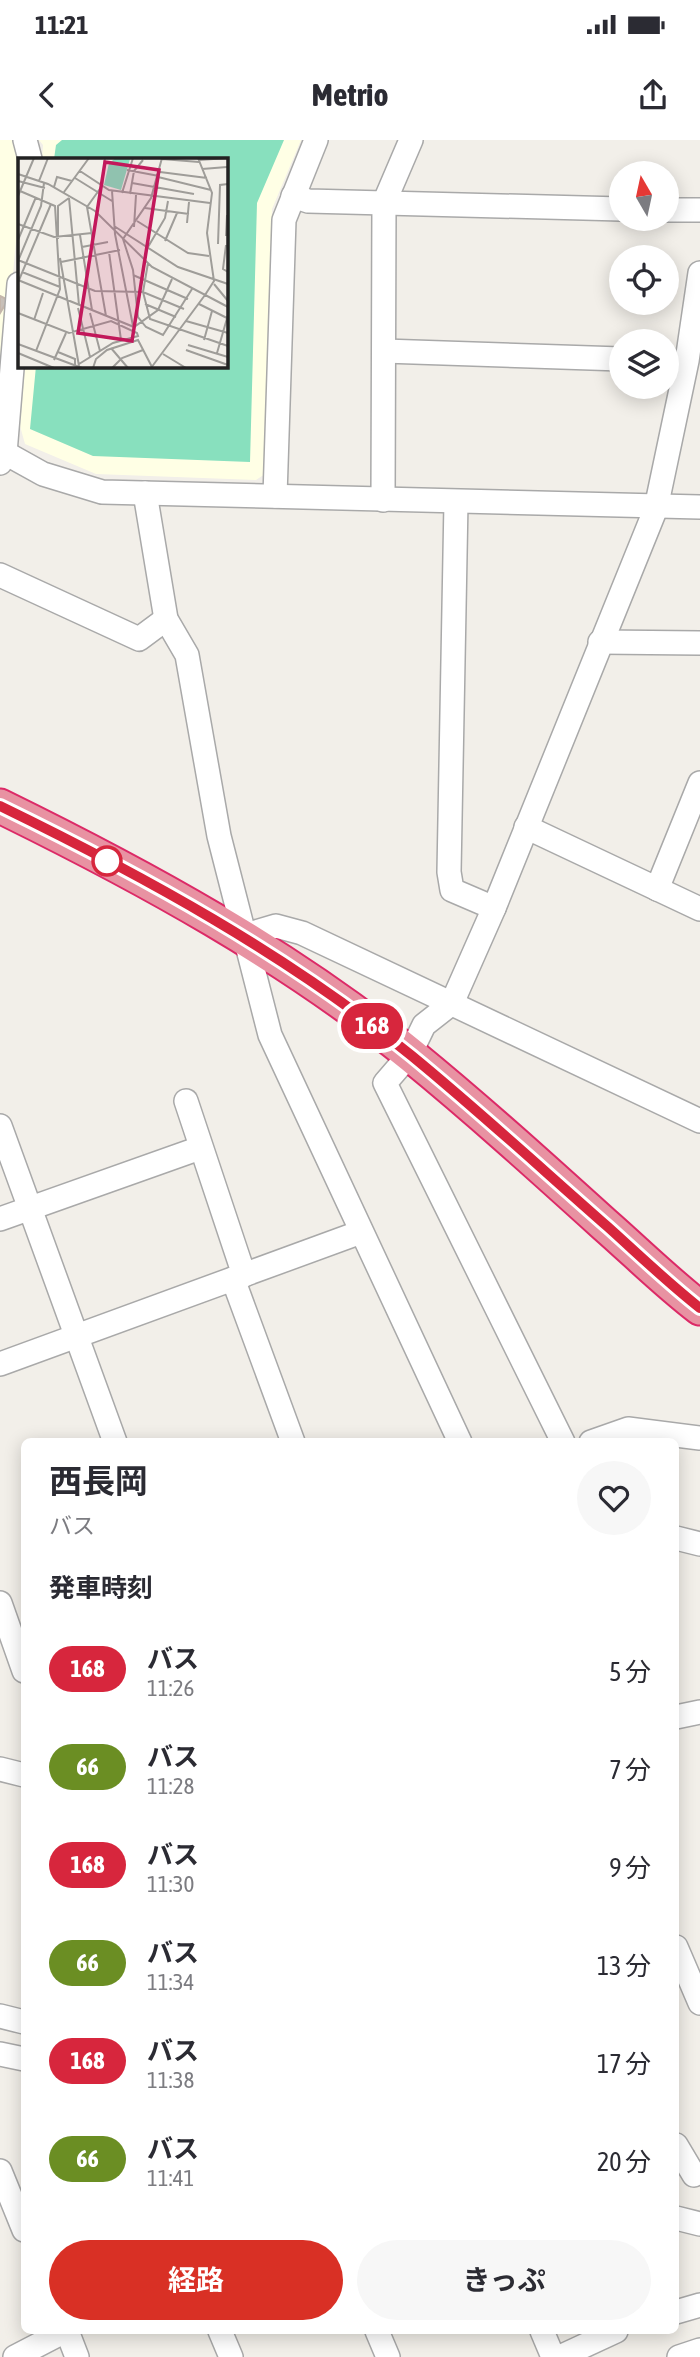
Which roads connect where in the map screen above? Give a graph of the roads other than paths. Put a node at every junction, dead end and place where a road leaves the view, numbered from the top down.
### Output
1 (25, 140) edge
2 (316, 140) edge
3 (411, 140) edge
4 (30, 158) edge
5 (293, 196) junction
6 (384, 203) junction
7 (609, 209) edge
8 (679, 210) edge
9 (700, 210) edge
10 (700, 273) edge
11 (18, 294) edge
12 (384, 351) junction
13 (609, 359) edge
14 (684, 361) edge
15 (2, 455) edge
16 (145, 493) junction
17 (275, 496) junction
18 (383, 500) junction
19 (456, 502) junction
20 (700, 507) edge
21 (656, 508) junction
22 (0, 575) edge
23 (166, 619) junction
24 (600, 642) junction
25 (700, 643) edge
26 (699, 790) edge
27 (0, 806) edge
28 (526, 827) junction
29 (657, 889) junction
30 (494, 908) junction
31 (700, 909) edge
32 (242, 936) junction
33 (452, 1003) junction
34 (410, 1054) junction
35 (186, 1101) dead end
36 (700, 1121) edge
37 (0, 1126) edge
38 (200, 1148) junction
39 (30, 1208) junction
40 (0, 1219) edge
41 (361, 1232) junction
42 (238, 1277) junction
43 (700, 1308) edge
44 (77, 1337) junction
45 (0, 1364) edge
46 (114, 1438) edge
47 (292, 1438) edge
48 (458, 1438) edge
49 (561, 1438) edge
50 (602, 1438) edge
51 (700, 1438) edge
52 (679, 1539) edge
53 (700, 1544) edge
54 (0, 1603) edge
55 (21, 1662) edge
56 (700, 1712) edge
57 (679, 1716) edge
58 (0, 1769) edge
59 (21, 1774) edge
60 (679, 1954) edge
61 (700, 2003) edge
62 (0, 2015) edge
63 (21, 2021) edge
64 (0, 2054) edge
65 (21, 2058) edge
66 (679, 2151) edge
67 (0, 2171) edge
68 (690, 2174) edge
69 (679, 2219) edge
70 (21, 2223) edge
71 (700, 2224) edge
72 (700, 2305) edge
73 (679, 2311) edge
74 (60, 2334) edge
75 (67, 2334) edge
76 (221, 2334) edge
77 (378, 2334) edge
78 (543, 2334) edge
79 (610, 2334) edge
80 (700, 2350) edge
81 (15, 2357) edge
82 (77, 2357) edge
83 (230, 2357) edge
84 (388, 2357) edge
85 (553, 2357) edge
86 (560, 2357) edge
87 (679, 2357) edge

1 - 4 street
2 - 5 street
3 - 6 street
5 - 6 street
5 - 17 street
6 - 7 street
6 - 12 street
8 - 9 street
10 - 14 street
11 - 15 street
12 - 13 street
12 - 18 street
14 - 21 street
15 - 16 street
16 - 17 street
16 - 23 street
17 - 18 street
18 - 19 street
19 - 21 street
19 - 30 street
20 - 21 street
21 - 24 street
22 - 23 street
23 - 32 street
24 - 25 street
24 - 28 street
26 - 29 street
27 - 32 highway
28 - 29 street
28 - 30 street
29 - 31 street
30 - 33 street
32 - 33 street
32 - 34 highway
32 - 41 street
33 - 34 street
33 - 36 street
34 - 43 highway
34 - 49 street
35 - 38 street
37 - 39 street
38 - 39 street
38 - 42 street
39 - 40 street
39 - 44 street
41 - 42 street
41 - 48 street
42 - 44 street
42 - 47 street
44 - 45 street
44 - 46 street
50 - 51 street
52 - 53 street
54 - 55 street
56 - 57 street
58 - 59 street
60 - 61 street
62 - 63 street
64 - 65 street
66 - 68 street
67 - 70 street
69 - 71 street
72 - 73 street
74 - 81 street
75 - 82 street
76 - 83 street
77 - 84 street
78 - 85 street
79 - 86 street
80 - 87 street

